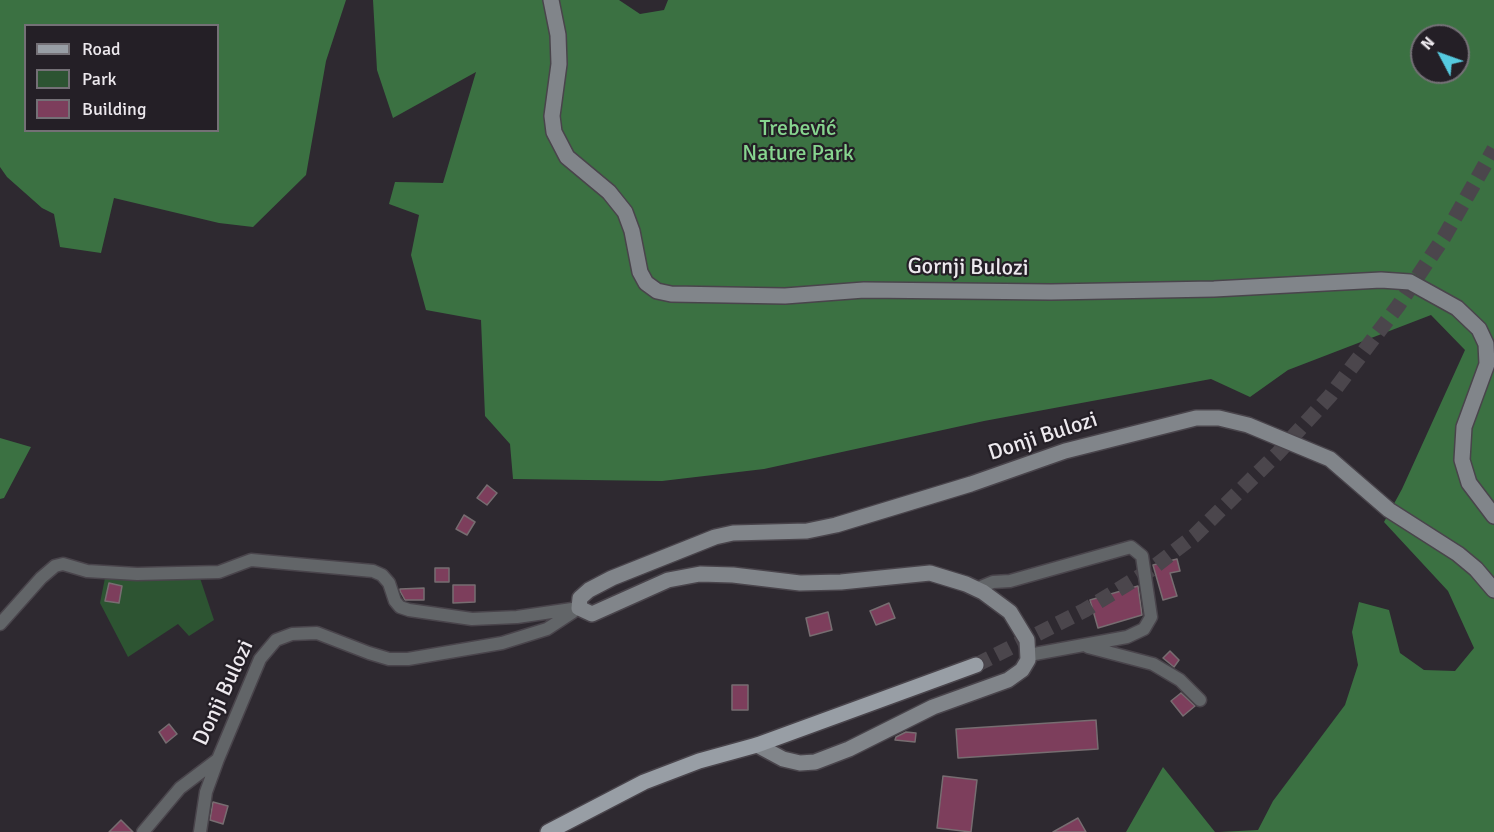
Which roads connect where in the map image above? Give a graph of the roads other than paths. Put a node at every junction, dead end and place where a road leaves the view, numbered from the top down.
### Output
1 (551, 0) edge
2 (1494, 516) edge
3 (976, 589) junction
4 (1494, 590) edge
5 (579, 608) junction
6 (0, 624) edge
7 (1084, 646) junction
8 (1029, 655) junction
9 (976, 665) tunnel mouth
10 (1200, 700) dead end
11 (757, 745) junction
12 (218, 759) junction
13 (143, 832) edge
14 (200, 832) edge
15 (548, 832) edge

1 - 2 street, Gornji Bulozi
3 - 5 street
3 - 7 street
3 - 8 street
4 - 5 street, Donji Bulozi
5 - 6 street
5 - 12 street, Donji Bulozi
7 - 8 street
7 - 10 street
8 - 11 street
9 - 11 main road
11 - 15 main road
12 - 13 street
12 - 14 street, Donji Bulozi

